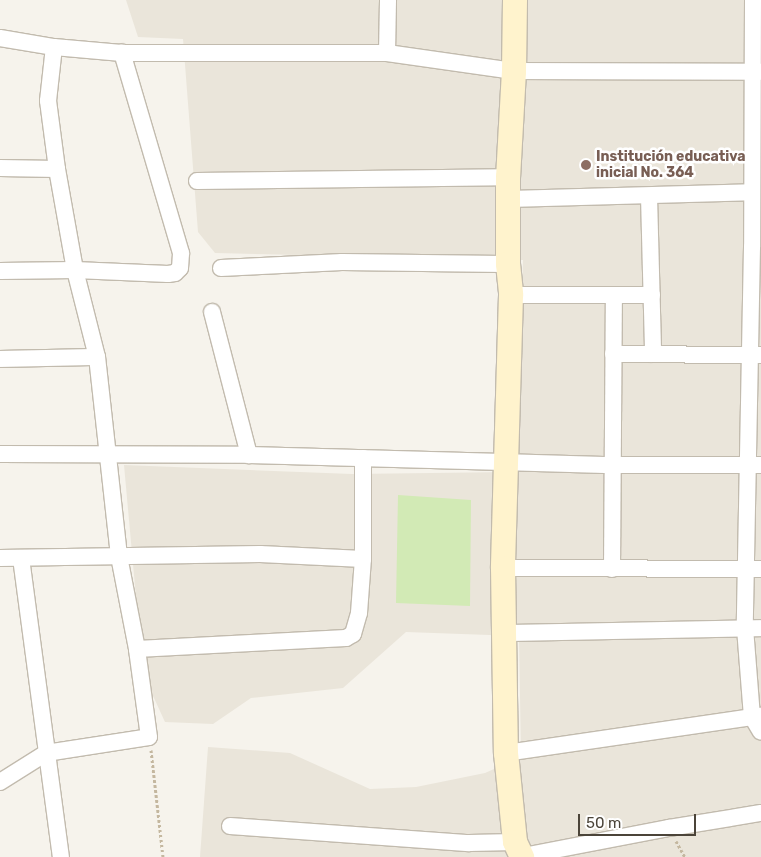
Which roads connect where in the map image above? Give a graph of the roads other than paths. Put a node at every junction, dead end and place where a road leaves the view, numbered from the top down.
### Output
1 (388, 0) edge
2 (515, 0) edge
3 (753, 0) edge
4 (0, 38) edge
5 (54, 47) junction
6 (122, 53) junction
7 (387, 53) junction
8 (514, 71) junction
9 (757, 72) edge
10 (0, 168) edge
11 (57, 169) junction
12 (197, 181) dead end
13 (508, 188) junction
14 (752, 192) junction
15 (649, 196) junction
16 (756, 247) edge
17 (508, 264) junction
18 (221, 268) dead end
19 (75, 270) junction
20 (0, 271) edge
21 (511, 295) junction
22 (652, 295) junction
23 (614, 297) junction
24 (212, 312) dead end
25 (613, 354) junction
26 (653, 354) junction
27 (755, 355) edge
28 (97, 357) junction
29 (0, 360) edge
30 (0, 454) edge
31 (110, 455) junction
32 (250, 455) junction
33 (363, 458) junction
34 (506, 463) junction
35 (613, 465) junction
36 (755, 465) edge
37 (119, 556) junction
38 (0, 558) edge
39 (21, 558) junction
40 (363, 558) junction
41 (503, 568) junction
42 (754, 568) edge
43 (612, 569) junction
44 (753, 628) edge
45 (505, 633) junction
46 (137, 649) junction
47 (756, 716) edge
48 (761, 732) edge
49 (46, 753) junction
50 (506, 753) junction
51 (0, 782) edge
52 (761, 813) edge
53 (230, 826) dead end
54 (519, 853) edge
55 (61, 857) edge

1 - 7 street
2 - 8 street
3 - 9 street
4 - 5 street
5 - 6 street
5 - 11 street
6 - 7 street
6 - 19 street
7 - 8 street
8 - 9 street
8 - 13 street
9 - 14 street
10 - 11 street
11 - 19 street
12 - 13 street
13 - 15 street
13 - 17 street
14 - 15 street
14 - 16 street
15 - 22 street
16 - 27 street
17 - 18 street
17 - 21 street
19 - 20 street
19 - 28 street
21 - 23 street
21 - 34 street
22 - 23 street
22 - 26 street
23 - 25 street
24 - 32 street
25 - 26 street
25 - 35 street
26 - 27 street
27 - 36 street
28 - 29 street
28 - 31 street
30 - 31 street
31 - 32 street
31 - 37 street
32 - 33 street
33 - 34 street
33 - 40 street
34 - 35 street
34 - 41 street
35 - 36 street
35 - 43 street
36 - 42 street
37 - 39 street
37 - 40 street
37 - 46 street
38 - 39 street
39 - 49 street
40 - 46 street
41 - 43 street
41 - 45 street
42 - 43 street
42 - 44 street
44 - 45 street
44 - 47 street
45 - 50 street
46 - 49 street
47 - 48 street
47 - 50 street
49 - 51 street
49 - 55 street
50 - 54 street
52 - 54 street
53 - 54 street

